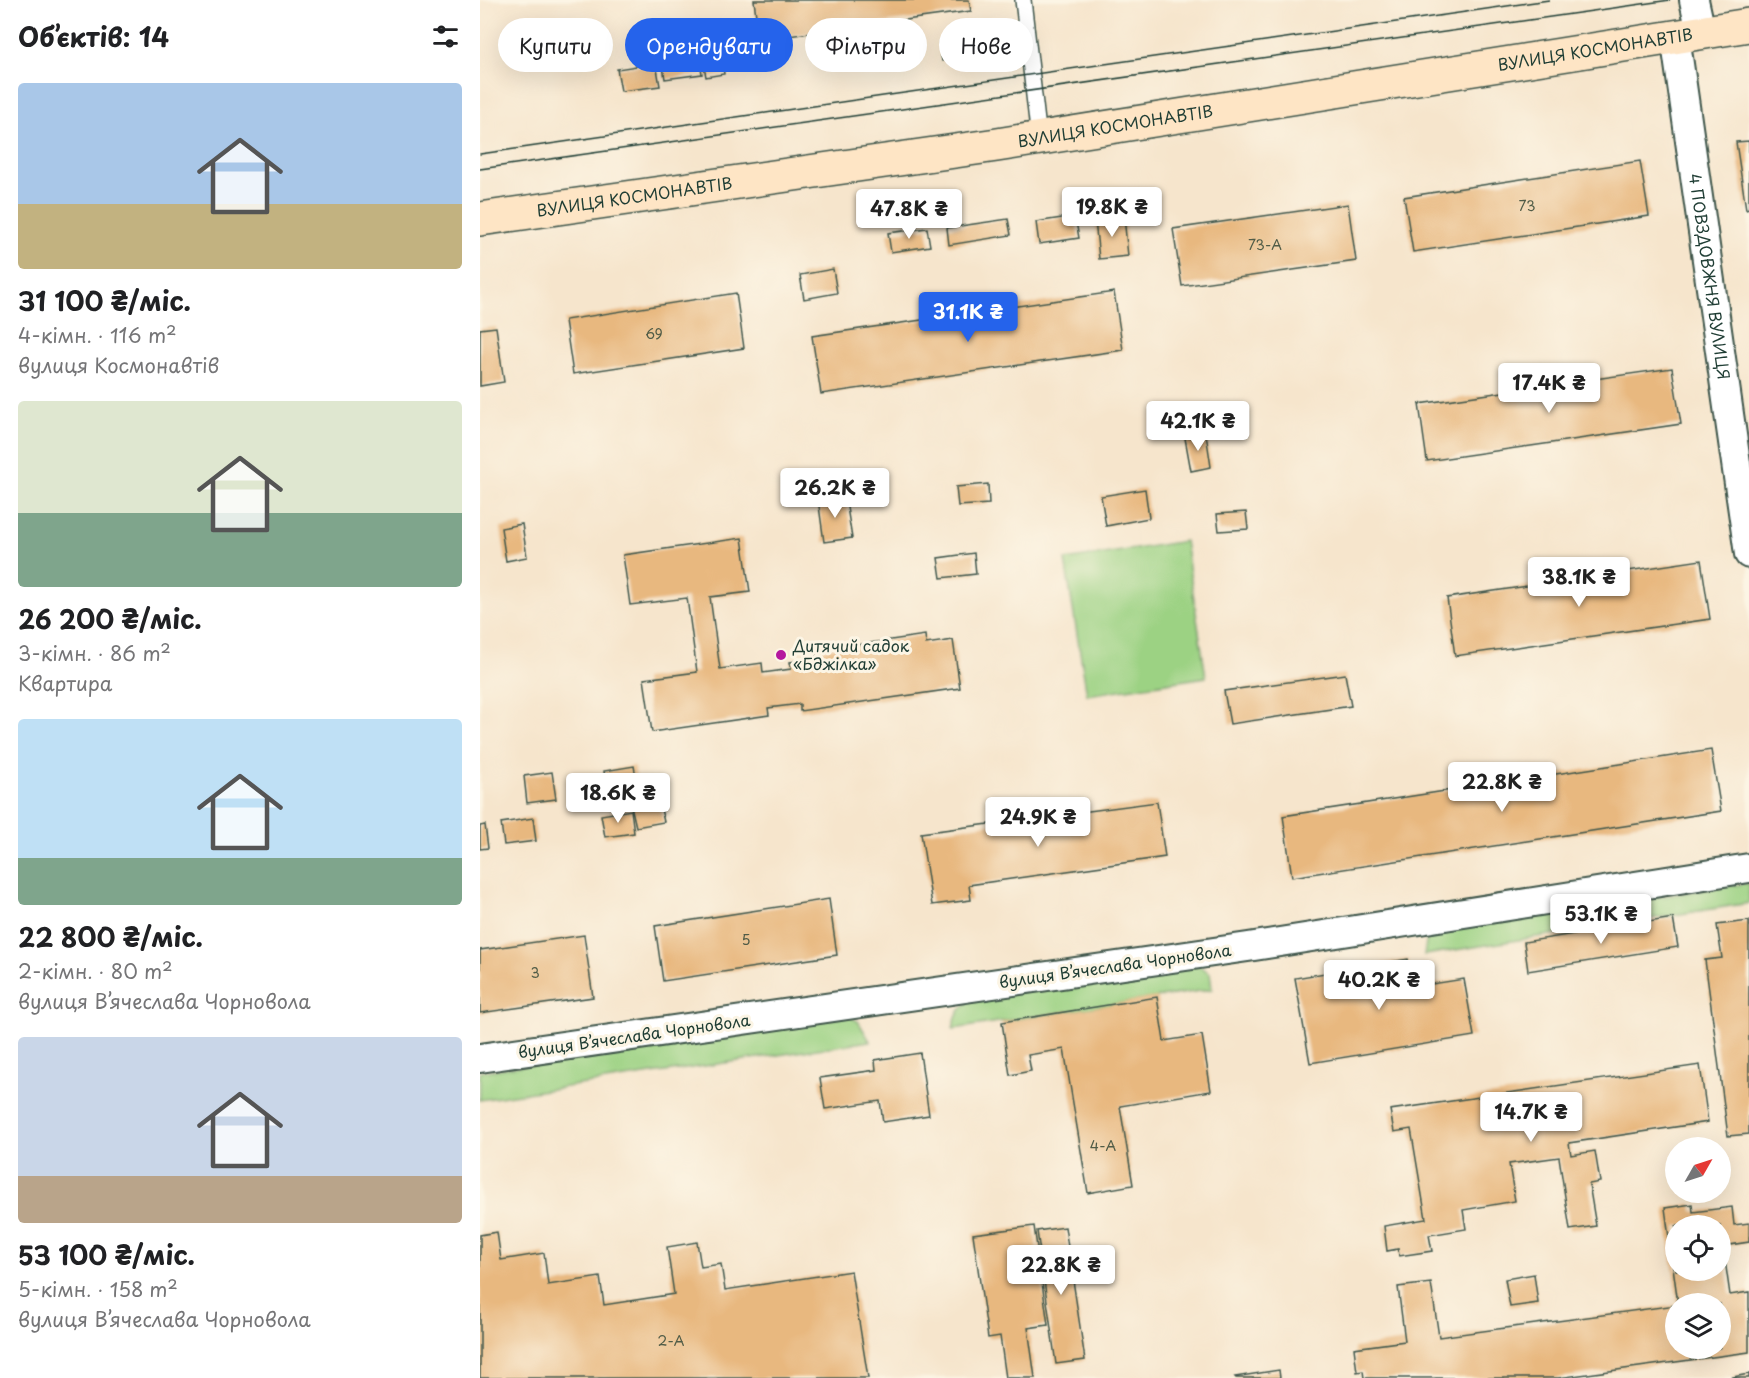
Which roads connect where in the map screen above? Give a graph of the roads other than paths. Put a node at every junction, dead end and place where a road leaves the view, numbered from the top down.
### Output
1 (1023, 0) edge
2 (1694, 0) edge
3 (1749, 25) edge
4 (1688, 34) junction
5 (1039, 138) junction
6 (480, 219) edge
7 (1749, 554) edge
8 (1749, 868) edge
9 (480, 1058) edge

1 - 5 lane
2 - 4 street, 4 ПОВЗДОВЖНЯ ВУЛИЦЯ
3 - 4 main road, ВУЛИЦЯ КОСМОНАВТІВ
4 - 5 main road, ВУЛИЦЯ КОСМОНАВТІВ
4 - 7 street, 4 ПОВЗДОВЖНЯ ВУЛИЦЯ
5 - 6 main road, ВУЛИЦЯ КОСМОНАВТІВ
8 - 9 street, вулиця Вʼячеслава Чорновола

